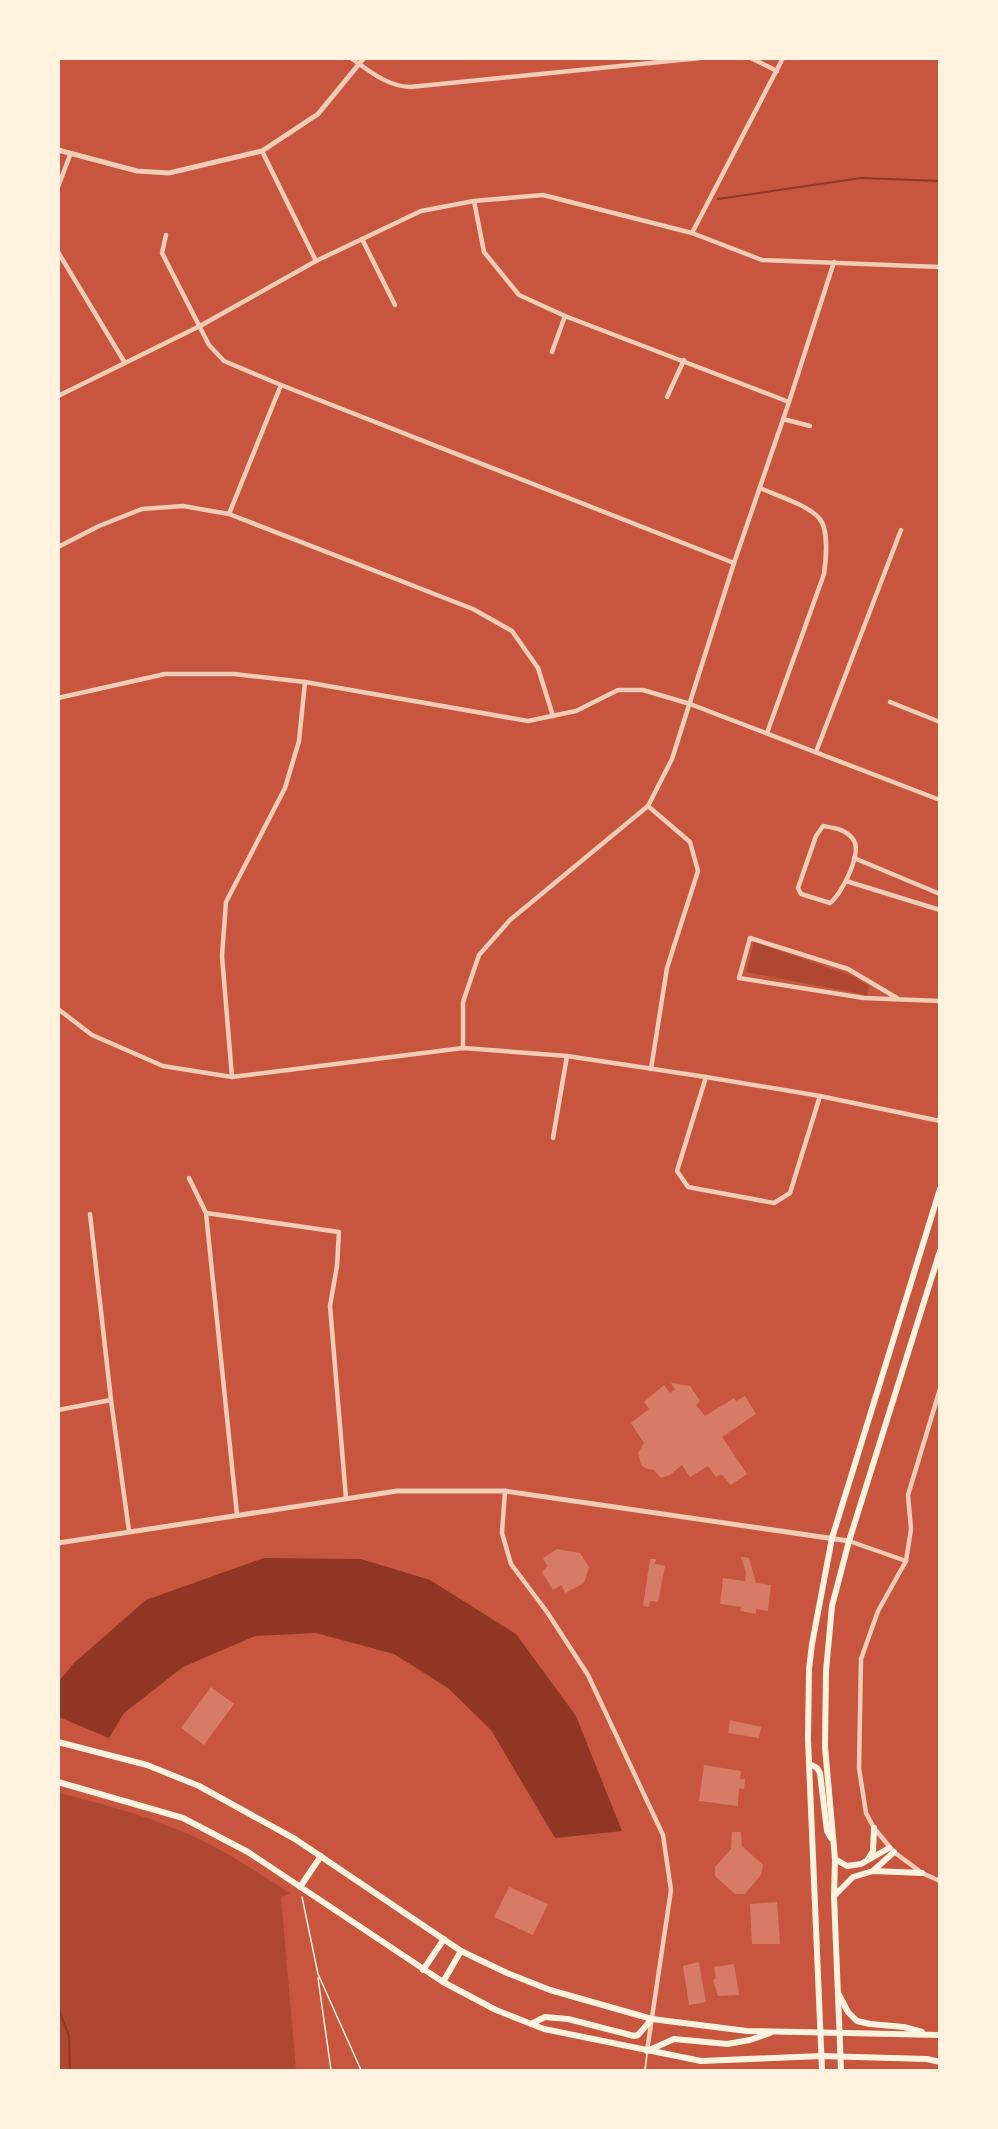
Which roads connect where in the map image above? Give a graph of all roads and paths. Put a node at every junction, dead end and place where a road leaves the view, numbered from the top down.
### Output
1 (351, 58) edge
2 (364, 58) edge
3 (700, 58) edge
4 (751, 58) edge
5 (783, 58) edge
6 (360, 65) junction
7 (777, 71) junction
8 (58, 150) edge
9 (262, 151) junction
10 (70, 155) junction
11 (58, 187) edge
12 (474, 201) junction
13 (692, 233) junction
14 (166, 235) dead end
15 (362, 239) junction
16 (58, 252) edge
17 (316, 261) junction
18 (834, 262) junction
19 (939, 267) edge
20 (395, 305) dead end
21 (566, 316) junction
22 (200, 326) junction
23 (552, 352) dead end
24 (684, 360) junction
25 (125, 363) junction
26 (281, 385) junction
27 (58, 396) edge
28 (667, 398) dead end
29 (789, 402) junction
30 (783, 419) junction
31 (810, 426) dead end
32 (760, 488) junction
33 (229, 514) junction
34 (901, 530) dead end
35 (58, 547) edge
36 (734, 564) junction
37 (305, 682) junction
38 (58, 698) edge
39 (890, 702) dead end
40 (690, 704) junction
41 (553, 716) junction
42 (939, 722) edge
43 (767, 734) junction
44 (816, 752) junction
45 (939, 800) edge
46 (648, 806) junction
47 (854, 858) junction
48 (846, 881) junction
49 (939, 894) edge
50 (939, 910) edge
51 (897, 998) junction
52 (939, 1001) edge
53 (58, 1010) edge
54 (464, 1048) junction
55 (567, 1056) junction
56 (651, 1069) junction
57 (232, 1077) junction
58 (706, 1077) junction
59 (820, 1096) junction
60 (939, 1121) edge
61 (553, 1138) dead end
62 (189, 1178) dead end
63 (939, 1189) edge
64 (206, 1213) junction
65 (90, 1214) dead end
66 (939, 1251) edge
67 (939, 1389) edge
68 (111, 1400) junction
69 (58, 1410) edge
70 (505, 1491) junction
71 (346, 1498) junction
72 (237, 1515) junction
73 (129, 1531) junction
74 (832, 1538) junction
75 (849, 1542) junction
76 (58, 1543) edge
77 (906, 1561) junction
78 (58, 1742) edge
79 (810, 1764) junction
80 (58, 1782) edge
81 (874, 1828) junction
82 (833, 1841) junction
83 (891, 1850) junction
84 (321, 1856) junction
85 (835, 1859) junction
86 (867, 1861) junction
87 (873, 1870) junction
88 (922, 1873) junction
89 (939, 1881) edge
90 (300, 1887) junction
91 (834, 1896) junction
92 (444, 1939) junction
93 (461, 1951) junction
94 (423, 1970) junction
95 (318, 1974) junction
96 (443, 1982) junction
97 (837, 1990) junction
98 (652, 2019) junction
99 (531, 2024) junction
100 (776, 2031) junction
101 (820, 2032) junction
102 (838, 2032) junction
103 (932, 2035) junction
104 (939, 2035) edge
105 (647, 2051) junction
106 (821, 2056) junction
107 (839, 2056) junction
108 (939, 2062) edge
109 (332, 2070) edge
110 (361, 2070) edge
111 (645, 2070) edge
112 (822, 2070) edge
113 (841, 2070) edge

1 - 6 street
2 - 6 street
3 - 6 street
4 - 7 street
5 - 7 street
6 - 9 street
7 - 13 street
8 - 10 street
9 - 10 street
9 - 17 street
10 - 11 street
12 - 13 street
12 - 15 street
12 - 21 street
13 - 18 street
14 - 22 street
15 - 17 street
15 - 20 street
16 - 25 street
17 - 22 street
18 - 19 street
18 - 29 street
21 - 23 street
21 - 24 street
22 - 25 street
22 - 26 street
24 - 28 street
24 - 29 street
25 - 27 street
26 - 33 street
26 - 36 street
29 - 30 street
30 - 31 street
30 - 32 street
32 - 36 street
32 - 43 street
33 - 35 street
33 - 41 street
34 - 44 street
36 - 40 street
37 - 38 street
37 - 41 street
37 - 57 street
39 - 42 street
40 - 41 street
40 - 43 street
40 - 46 street
43 - 44 street
44 - 45 street
46 - 54 street
46 - 56 street
47 - 48 street
47 - 48 street
47 - 49 street
48 - 50 street
51 - 51 street
51 - 52 street
53 - 57 street
54 - 55 street
54 - 57 street
55 - 56 street
55 - 61 street
56 - 58 street
58 - 59 street
58 - 59 street
59 - 60 street
62 - 64 street
63 - 74 main road
64 - 71 street
64 - 72 street
65 - 68 street
66 - 75 main road
67 - 77 street
68 - 69 street
68 - 73 street
70 - 71 street
70 - 74 street
70 - 98 street
71 - 72 street
72 - 73 street
73 - 76 street
74 - 75 street
74 - 79 main road
75 - 77 street
75 - 82 main road
77 - 81 street
78 - 84 main road
79 - 82 main road
79 - 101 main road
80 - 90 main road
81 - 83 street
81 - 86 main road
82 - 85 main road
83 - 86 main road
83 - 87 main road
83 - 88 street
84 - 90 main road
84 - 92 main road
85 - 86 main road
85 - 91 main road
87 - 88 main road
87 - 91 main road
88 - 89 street
90 - 94 main road
90 - 95 path
91 - 97 main road
92 - 93 main road
92 - 94 main road
93 - 96 main road
93 - 98 main road
94 - 96 main road
95 - 109 path
95 - 110 path
96 - 99 main road
97 - 102 main road
97 - 103 main road
98 - 99 main road
98 - 100 main road
98 - 105 street
99 - 105 main road
100 - 101 main road
100 - 105 main road
101 - 102 main road
101 - 106 main road
102 - 103 main road
102 - 107 main road
103 - 104 main road
105 - 106 main road
105 - 111 lane
106 - 107 main road
106 - 112 main road
107 - 108 main road
107 - 113 main road

